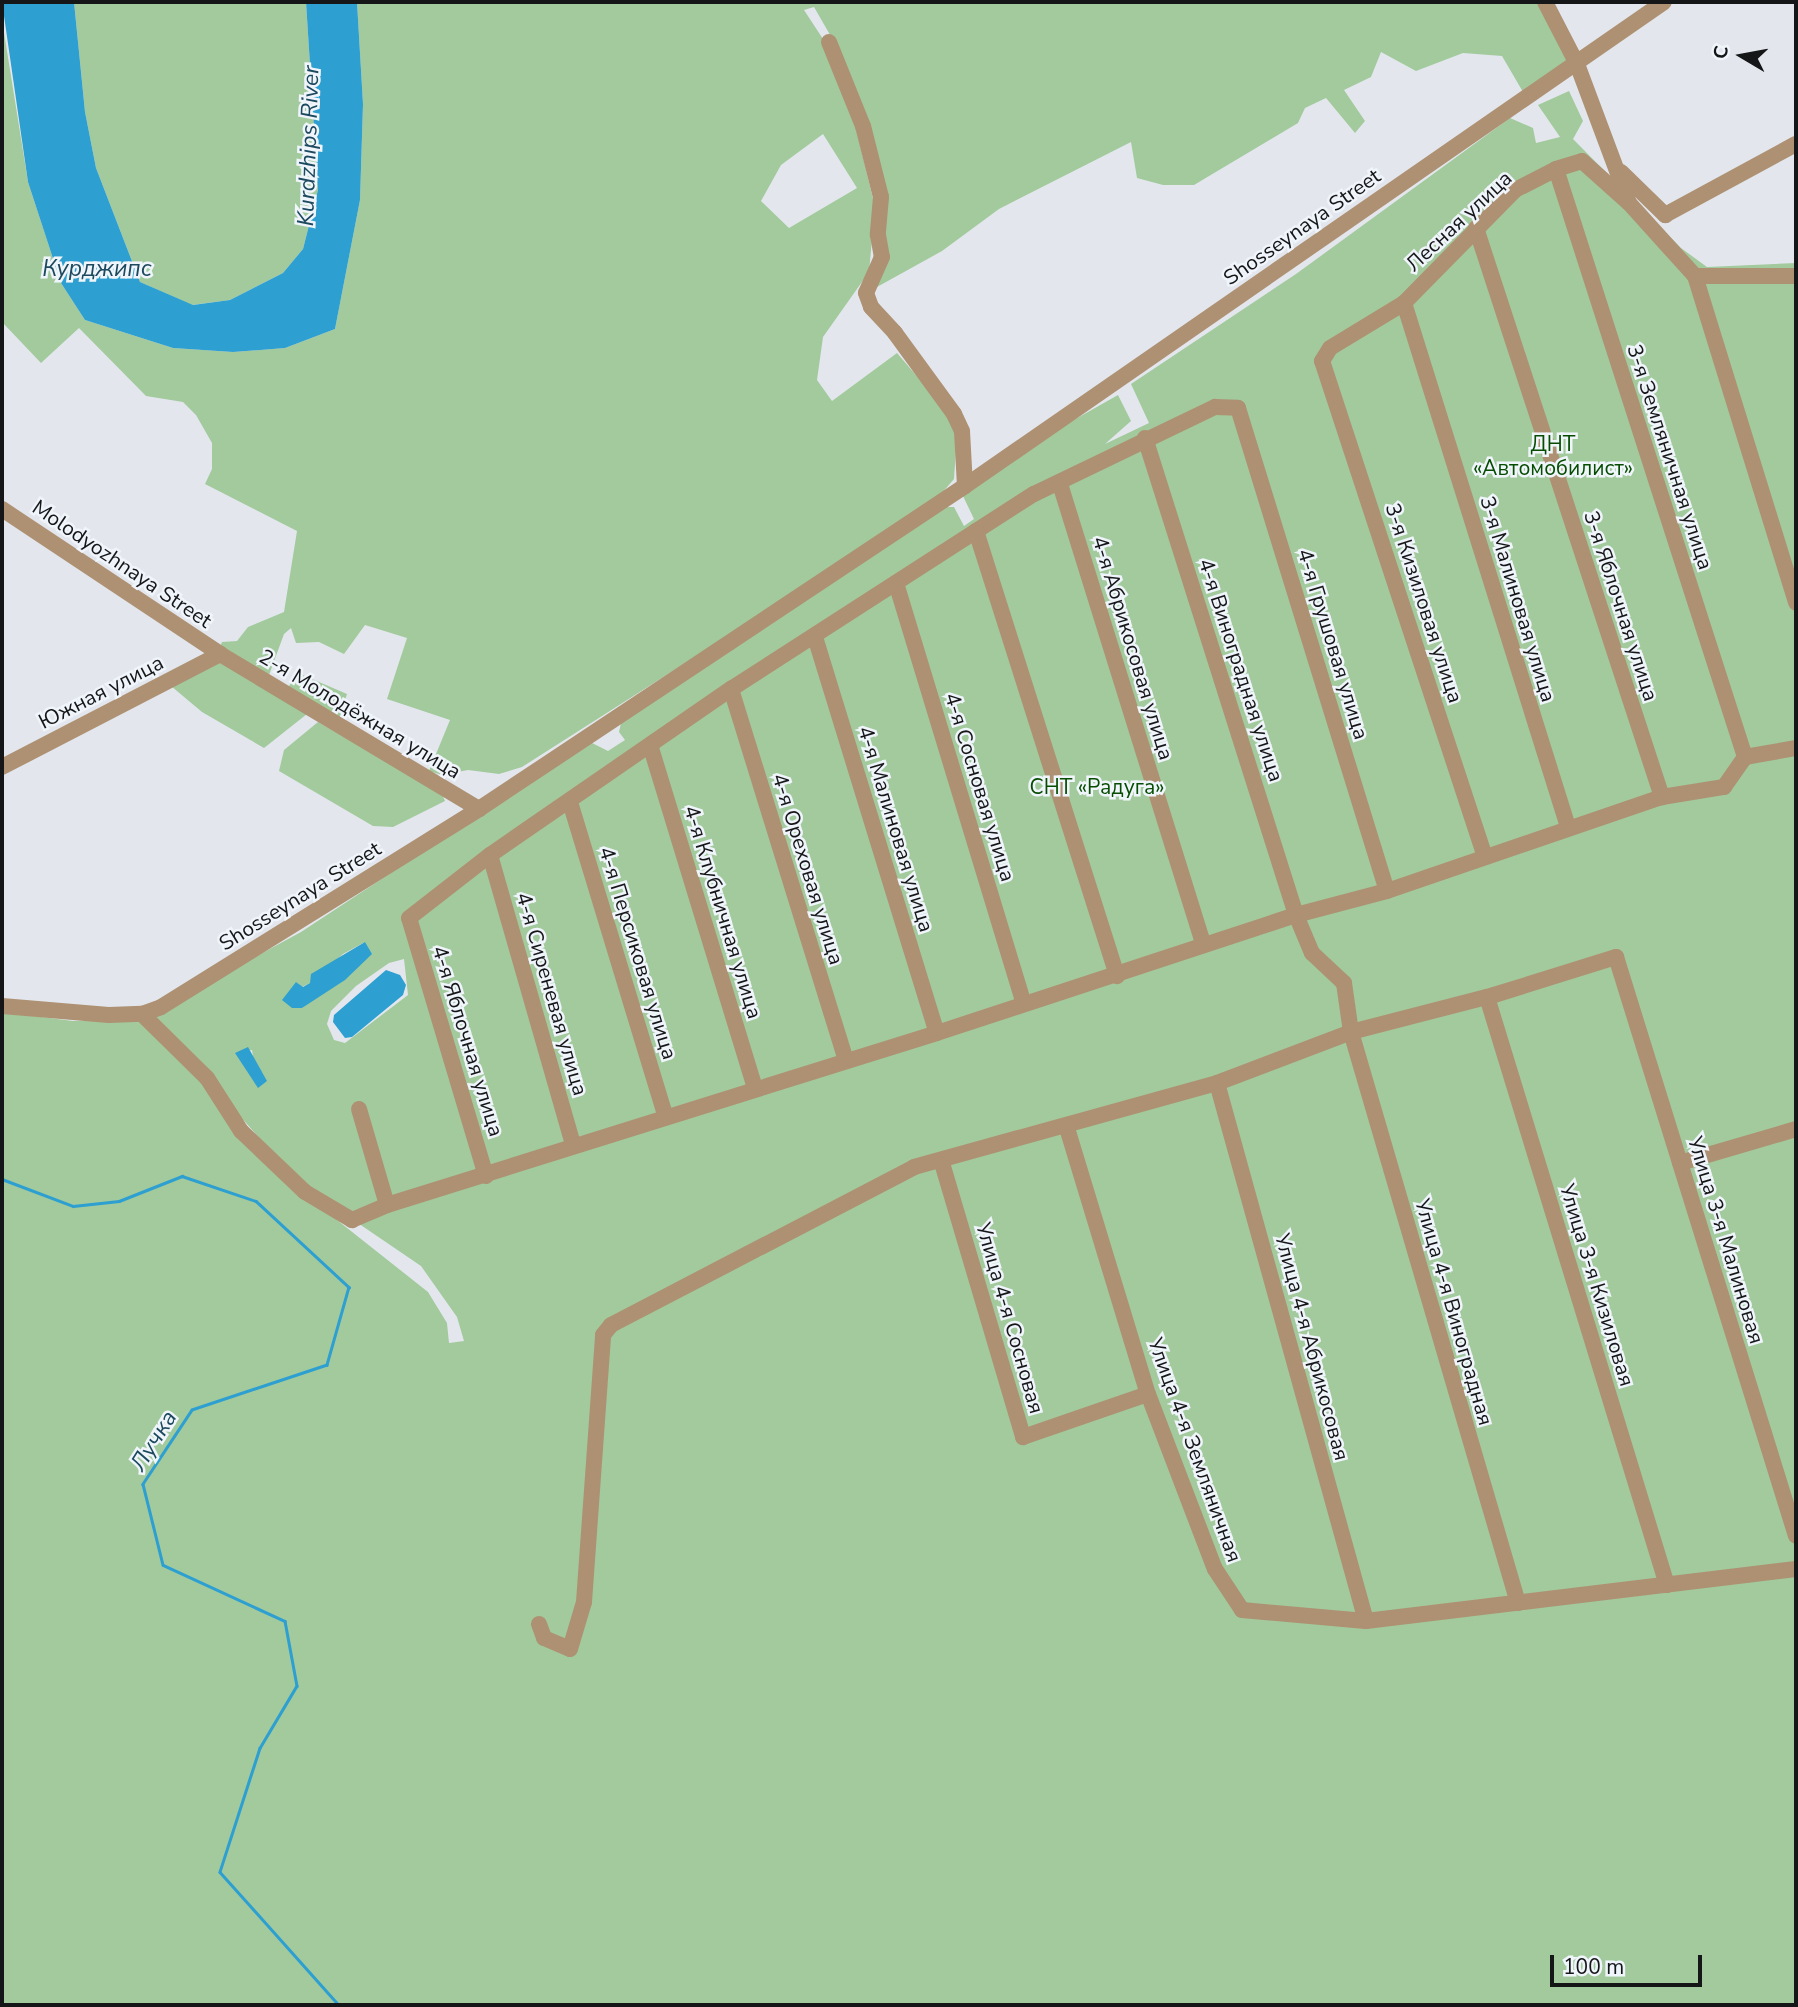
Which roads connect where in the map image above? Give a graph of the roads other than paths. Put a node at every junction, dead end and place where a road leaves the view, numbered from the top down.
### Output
1 (1545, 2) edge
2 (1664, 2) edge
3 (829, 42) dead end
4 (1577, 64) junction
5 (1796, 144) edge
6 (1616, 168) junction
7 (1556, 169) junction
8 (1629, 203) junction
9 (1476, 228) junction
10 (1695, 276) junction
11 (1795, 280) edge
12 (1404, 303) junction
13 (1322, 361) joint
14 (1145, 438) junction
15 (1060, 484) junction
16 (965, 485) junction
17 (2, 509) edge
18 (976, 531) junction
19 (896, 583) junction
20 (1796, 603) edge
21 (815, 637) junction
22 (220, 654) junction
23 (731, 689) junction
24 (651, 747) junction
25 (1796, 748) edge
26 (1745, 757) junction
27 (2, 767) edge
28 (1662, 797) junction
29 (570, 802) junction
30 (479, 809) junction
31 (1568, 827) junction
32 (490, 855) junction
33 (1485, 857) junction
34 (1387, 891) junction
35 (1296, 915) junction
36 (1203, 946) junction
37 (1117, 976) junction
38 (1487, 997) junction
39 (1024, 1003) junction
40 (2, 1006) edge
41 (142, 1014) junction
42 (1351, 1032) junction
43 (937, 1033) junction
44 (845, 1060) junction
45 (1217, 1083) junction
46 (755, 1088) junction
47 (359, 1109) dead end
48 (666, 1117) junction
49 (1067, 1128) junction
50 (1796, 1129) edge
51 (573, 1145) junction
52 (942, 1163) junction
53 (1680, 1163) junction
54 (486, 1176) junction
55 (387, 1205) junction
56 (1148, 1394) junction
57 (1796, 1536) edge
58 (1796, 1569) edge
59 (1667, 1585) junction
60 (1518, 1603) junction
61 (1366, 1621) junction
62 (539, 1624) dead end

1 - 4 street, Лесная улица
2 - 4 street, Shosseynaya Street
3 - 16 street
4 - 6 street, Лесная улица
4 - 16 street, Shosseynaya Street
5 - 6 street
6 - 8 street, Лесная улица
7 - 8 street, Лесная улица
7 - 9 street, Лесная улица
7 - 26 street, 3-я Земляничная улица
8 - 10 street, Лесная улица
9 - 12 street, Лесная улица
9 - 28 street, 3-я Яблочная улица
10 - 11 street
10 - 20 street
12 - 13 street, Лесная улица
12 - 31 street, 3-я Малиновая улица
13 - 33 street, 3-я Кизиловая улица
14 - 15 street
14 - 34 street, 4-я Грушовая улица
14 - 35 street, 4-я Виноградная улица
15 - 18 street
15 - 36 street, 4-я Абрикосовая улица
16 - 30 street, Shosseynaya Street
17 - 22 street, Molodyozhnaya Street
18 - 19 street
18 - 37 street
19 - 21 street
19 - 39 street, 4-я Сосновая улица
21 - 23 street
21 - 43 street, 4-я Малиновая улица
22 - 27 street, Южная улица
22 - 30 street, 2-я Молодёжная улица
23 - 24 street
23 - 44 street, 4-я Ореховая улица
24 - 29 street
24 - 46 street, 4-я Клубничная улица
25 - 26 street
26 - 28 street
28 - 31 street
29 - 32 street
29 - 48 street, 4-я Персиковая улица
30 - 41 street, Shosseynaya Street
31 - 33 street
32 - 51 street, 4-я Сиреневая улица
32 - 54 street, 4-я Яблочная улица
33 - 34 street
34 - 35 street
35 - 36 street
35 - 42 street, 4-я Виноградная улица
36 - 37 street
37 - 39 street
38 - 42 street
38 - 53 street, Улица 3-я Малиновая
38 - 59 street, Улица 3-я Кизиловая
39 - 43 street
40 - 41 street
41 - 55 street
42 - 45 street
42 - 60 street, Улица 4-я Виноградная
43 - 44 street
44 - 46 street
45 - 49 street
45 - 61 street, Улица 4-я Абрикосовая
46 - 48 street
47 - 55 street
48 - 51 street
49 - 52 street
49 - 56 street, Улица 4-я Земляничная
50 - 53 street
51 - 54 street
52 - 56 street, Улица 4-я Сосновая
52 - 62 street
53 - 57 street, Улица 3-я Малиновая
54 - 55 street
56 - 61 street, Улица 4-я Земляничная
58 - 59 street, Улица 4-я Земляничная
59 - 60 street, Улица 4-я Земляничная
60 - 61 street, Улица 4-я Земляничная

